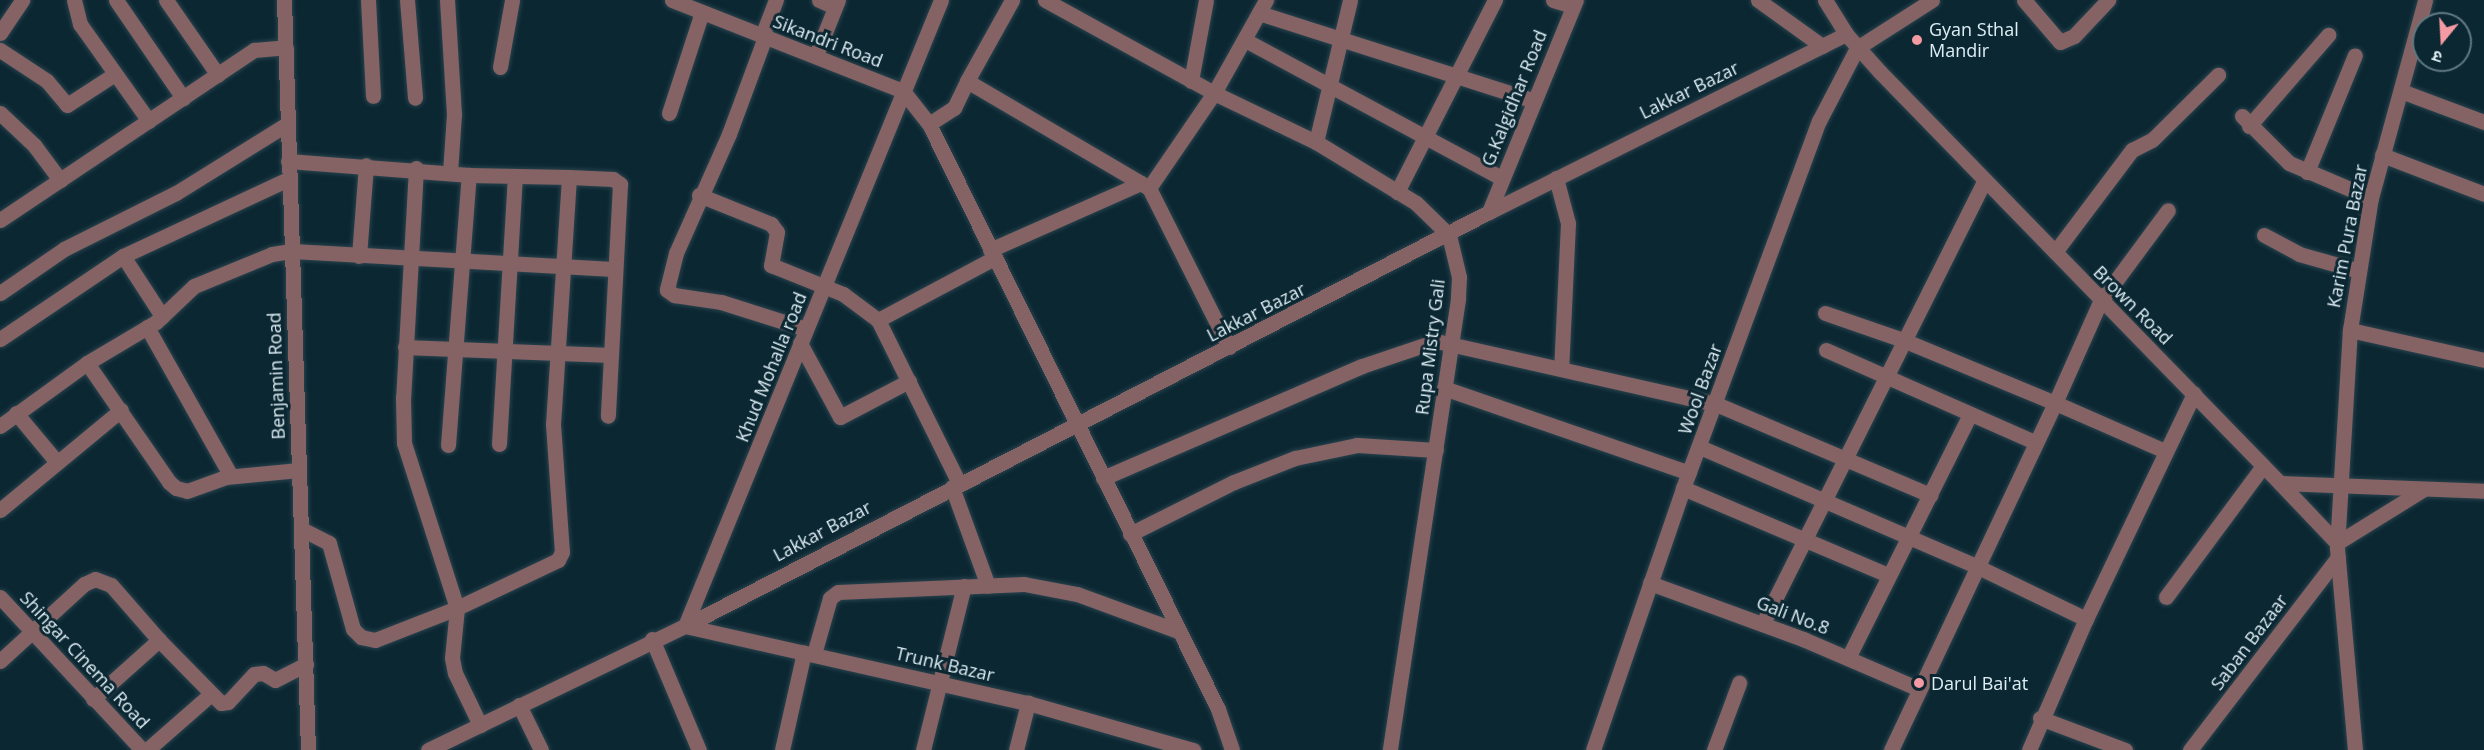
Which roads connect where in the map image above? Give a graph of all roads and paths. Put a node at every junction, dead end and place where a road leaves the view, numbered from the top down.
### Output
1 (22, 0) edge
2 (74, 0) edge
3 (116, 0) edge
4 (166, 0) edge
5 (284, 0) edge
6 (368, 0) edge
7 (407, 0) edge
8 (447, 0) edge
9 (512, 0) edge
10 (776, 0) edge
11 (819, 0) edge
12 (941, 0) edge
13 (1012, 0) edge
14 (1045, 0) edge
15 (1206, 0) edge
16 (1350, 0) edge
17 (1495, 0) edge
18 (1553, 0) edge
19 (1758, 0) edge
20 (1825, 0) edge
21 (1932, 0) edge
22 (2024, 0) edge
23 (2108, 0) edge
24 (2425, 0) edge
25 (680, 1) edge
26 (837, 3) edge
27 (1575, 3) edge
28 (1262, 7) edge
29 (702, 12) junction
30 (0, 33) edge
31 (1846, 34) junction
32 (2328, 35) dead end
33 (764, 37) junction
34 (1340, 39) junction
35 (1245, 40) junction
36 (1822, 46) junction
37 (286, 47) junction
38 (1857, 48) junction
39 (0, 50) edge
40 (816, 55) junction
41 (2355, 55) dead end
42 (500, 67) dead end
43 (116, 74) junction
44 (218, 75) junction
45 (2218, 75) dead end
46 (1455, 77) junction
47 (967, 81) junction
48 (1191, 81) junction
49 (1330, 84) junction
50 (903, 91) junction
51 (2401, 91) junction
52 (1214, 93) junction
53 (373, 96) dead end
54 (183, 98) junction
55 (415, 98) dead end
56 (1532, 100) junction
57 (0, 113) edge
58 (669, 113) dead end
59 (149, 121) junction
60 (2484, 122) edge
61 (286, 124) junction
62 (930, 124) junction
63 (1424, 138) junction
64 (1316, 142) junction
65 (2382, 154) junction
66 (288, 161) junction
67 (366, 165) junction
68 (416, 168) junction
69 (2307, 172) junction
70 (450, 173) junction
71 (469, 175) junction
72 (515, 177) junction
73 (570, 177) junction
74 (1501, 178) junction
75 (1556, 178) junction
76 (288, 179) junction
77 (60, 180) junction
78 (1984, 182) junction
79 (1145, 186) junction
80 (1397, 192) junction
81 (2484, 194) edge
82 (699, 195) junction
83 (2371, 198) junction
84 (2168, 210) dead end
85 (1489, 212) junction
86 (0, 220) edge
87 (2264, 235) dead end
88 (1449, 236) junction
89 (291, 251) junction
90 (2055, 252) junction
91 (992, 254) junction
92 (123, 256) junction
93 (359, 256) junction
94 (411, 258) junction
95 (460, 263) junction
96 (512, 266) junction
97 (563, 267) junction
98 (614, 269) junction
99 (2356, 270) junction
100 (825, 287) junction
101 (0, 293) edge
102 (2100, 302) junction
103 (1826, 313) dead end
104 (162, 316) junction
105 (878, 320) junction
106 (147, 327) junction
107 (806, 329) junction
108 (2350, 330) junction
109 (0, 339) edge
110 (1903, 340) junction
111 (1451, 342) junction
112 (800, 343) junction
113 (405, 347) junction
114 (1229, 347) junction
115 (456, 349) junction
116 (507, 349) junction
117 (1826, 350) dead end
118 (559, 351) junction
119 (610, 355) junction
120 (2484, 360) edge
121 (87, 363) junction
122 (1561, 369) junction
123 (1885, 376) junction
124 (909, 381) junction
125 (1444, 387) junction
126 (2194, 394) junction
127 (1716, 404) junction
128 (2055, 404) junction
129 (122, 410) junction
130 (16, 413) junction
131 (1970, 414) junction
132 (608, 416) dead end
133 (1075, 425) junction
134 (0, 426) edge
135 (2036, 442) junction
136 (499, 444) dead end
137 (448, 445) dead end
138 (1700, 447) junction
139 (1436, 450) junction
140 (2164, 451) junction
141 (1844, 456) junction
142 (56, 461) junction
143 (2263, 466) junction
144 (299, 470) junction
145 (231, 476) junction
146 (1103, 478) junction
147 (1686, 481) junction
148 (2280, 483) junction
149 (2341, 484) junction
150 (955, 485) junction
151 (2424, 489) junction
152 (2484, 491) edge
153 (1930, 495) junction
154 (1824, 499) junction
155 (0, 510) edge
156 (302, 529) junction
157 (1130, 534) junction
158 (1907, 537) junction
159 (1805, 540) junction
160 (2338, 550) junction
161 (1976, 566) junction
162 (1888, 576) junction
163 (1650, 583) junction
164 (988, 585) junction
165 (964, 586) junction
166 (0, 597) edge
167 (2166, 597) dead end
168 (457, 608) junction
169 (2086, 619) junction
170 (1763, 623) junction
171 (685, 626) junction
172 (1178, 631) junction
173 (33, 632) junction
174 (652, 639) junction
175 (159, 640) junction
176 (809, 653) junction
177 (1848, 658) junction
178 (0, 661) edge
179 (306, 664) junction
180 (939, 683) junction
181 (1739, 683) dead end
182 (1919, 688) junction
183 (211, 694) junction
184 (93, 699) junction
185 (1028, 703) junction
186 (519, 705) junction
187 (2040, 718) junction
188 (480, 725) junction
189 (144, 750) edge
190 (308, 750) edge
191 (428, 750) edge
192 (541, 750) edge
193 (699, 750) edge
194 (782, 750) edge
195 (923, 750) edge
196 (1016, 750) edge
197 (1193, 750) edge
198 (1232, 750) edge
199 (1390, 750) edge
200 (1593, 750) edge
201 (1714, 750) edge
202 (1891, 750) edge
203 (2029, 750) edge
204 (2126, 750) edge
205 (2190, 750) edge
206 (2355, 750) edge

1 - 30 street
2 - 43 street
3 - 54 street
4 - 44 street
5 - 37 street, Benjamin Road
6 - 53 street
7 - 55 street
8 - 70 street
9 - 42 street
10 - 33 street
11 - 26 street
12 - 50 street, Khud Mohalla road
13 - 47 street
14 - 48 street
15 - 48 street
16 - 34 street
17 - 46 street
18 - 27 street
19 - 36 street
20 - 31 street, Brown Road
21 - 38 street
22 - 23 street
24 - 51 street, Karim Pura Bazar
25 - 29 street, Sikandri Road
26 - 40 street
27 - 56 street, G.Kalgidhar Road
28 - 34 street
28 - 35 street
29 - 33 street, Sikandri Road
29 - 58 street
31 - 36 street, Lakkar Bazar
31 - 38 street, Brown Road
32 - 69 street
33 - 40 street, Sikandri Road
33 - 82 street
34 - 46 street
34 - 49 street
35 - 49 street
35 - 52 street
36 - 75 street, Lakkar Bazar
37 - 44 street
37 - 61 street, Benjamin Road
38 - 78 street, Brown Road
38 - 127 street, Wool Bazar
39 - 43 street
40 - 50 street, Sikandri Road
41 - 69 street
43 - 59 street
44 - 54 street
45 - 90 street
46 - 56 street
46 - 63 street
47 - 62 street
47 - 79 street
48 - 52 street
49 - 63 street
49 - 64 street
50 - 62 street
50 - 100 street, Khud Mohalla road
51 - 60 street
51 - 65 street, Karim Pura Bazar
52 - 64 street
52 - 79 street
54 - 59 street
56 - 74 street, G.Kalgidhar Road
57 - 77 street
59 - 77 street
61 - 66 street, Benjamin Road
61 - 101 street
62 - 91 street
63 - 74 street
63 - 80 street
64 - 80 street
65 - 81 street
65 - 83 street, Karim Pura Bazar
66 - 67 street
66 - 76 street, Benjamin Road
67 - 68 street
67 - 93 street
68 - 70 street
68 - 94 street
69 - 83 street
70 - 71 street
71 - 72 street
71 - 95 street
72 - 73 street
72 - 96 street
73 - 97 street
73 - 98 street
74 - 85 street, G.Kalgidhar Road
75 - 85 street, Lakkar Bazar
75 - 122 street
76 - 89 street, Benjamin Road
76 - 92 street
77 - 86 street
78 - 90 street, Brown Road
78 - 110 street
79 - 91 street
79 - 114 street
80 - 88 street
82 - 100 street
82 - 107 street
83 - 99 street, Karim Pura Bazar
84 - 102 street
85 - 88 street, Lakkar Bazar
87 - 99 street
88 - 111 street, Rupa Mistry Gali
88 - 114 street, Lakkar Bazar
89 - 93 street
89 - 104 street
89 - 144 street, Benjamin Road
90 - 102 street, Brown Road
91 - 105 street
91 - 133 street
92 - 104 street
92 - 109 street
93 - 94 street
94 - 95 street
94 - 113 street
95 - 96 street
95 - 115 street
96 - 97 street
96 - 116 street
97 - 98 street
97 - 118 street
98 - 119 street
99 - 108 street, Karim Pura Bazar
100 - 105 street
100 - 107 street, Khud Mohalla road
102 - 126 street, Brown Road
102 - 128 street
103 - 110 street
104 - 106 street
105 - 124 street
106 - 121 street
106 - 145 street
107 - 112 street, Khud Mohalla road
108 - 120 street
108 - 149 street, Karim Pura Bazar
110 - 123 street
110 - 128 street
111 - 122 street
111 - 125 street, Rupa Mistry Gali
111 - 146 street
112 - 124 street
112 - 171 street, Khud Mohalla road
113 - 115 street
113 - 168 street
114 - 133 street, Lakkar Bazar
115 - 116 street
115 - 137 street
116 - 118 street
116 - 136 street
117 - 123 street
118 - 119 street
118 - 168 street
119 - 132 street
121 - 129 street
121 - 130 street
122 - 127 street
123 - 131 street
123 - 141 street
124 - 150 street
125 - 139 street, Rupa Mistry Gali
125 - 147 street
126 - 140 street
126 - 143 street, Brown Road
127 - 138 street, Wool Bazar
127 - 141 street
128 - 135 street
128 - 140 street
129 - 142 street
129 - 145 street
130 - 134 street
130 - 142 street
131 - 135 street
131 - 153 street
133 - 146 street
133 - 150 street, Lakkar Bazar
135 - 161 street
138 - 147 street, Wool Bazar
138 - 154 street
139 - 157 street
139 - 199 street, Rupa Mistry Gali
140 - 169 street
141 - 153 street
141 - 154 street
142 - 155 street
143 - 148 street, Brown Road
143 - 167 street
144 - 145 street
144 - 156 street, Benjamin Road
146 - 157 street
147 - 159 street
147 - 163 street, Wool Bazar
148 - 149 street
148 - 160 street, Brown Road
149 - 151 street
149 - 160 street, Karim Pura Bazar
150 - 164 street
150 - 171 street, Lakkar Bazar
151 - 152 street
151 - 160 street
153 - 158 street
154 - 158 street
154 - 159 street
156 - 168 street
156 - 179 street, Benjamin Road
157 - 172 street
158 - 161 street
158 - 162 street
159 - 162 street
159 - 170 street
160 - 205 street, Saban Bazaar
160 - 206 street, Karim Pura Bazar
161 - 169 street
161 - 182 street
162 - 177 street
163 - 170 street, Gali No.8
163 - 200 street, Wool Bazar
164 - 165 street
164 - 172 street
165 - 176 street
165 - 180 street
166 - 173 street, Shingar Cinema Road
168 - 188 street
169 - 187 street
170 - 177 street, Gali No.8
171 - 174 street
171 - 176 street, Trunk Bazar
172 - 198 street
173 - 175 street
173 - 178 street
173 - 184 street, Shingar Cinema Road
174 - 186 street
174 - 193 street
175 - 183 street
175 - 184 street
176 - 180 street, Trunk Bazar
176 - 194 street
177 - 182 street, Gali No.8
179 - 183 street
179 - 190 street, Benjamin Road
180 - 185 street, Trunk Bazar
180 - 195 street
181 - 201 street
182 - 202 street
183 - 189 street
184 - 189 street, Shingar Cinema Road
185 - 196 street
185 - 197 street, Trunk Bazar
186 - 188 street
186 - 192 street
187 - 203 street
187 - 204 street
188 - 191 street

